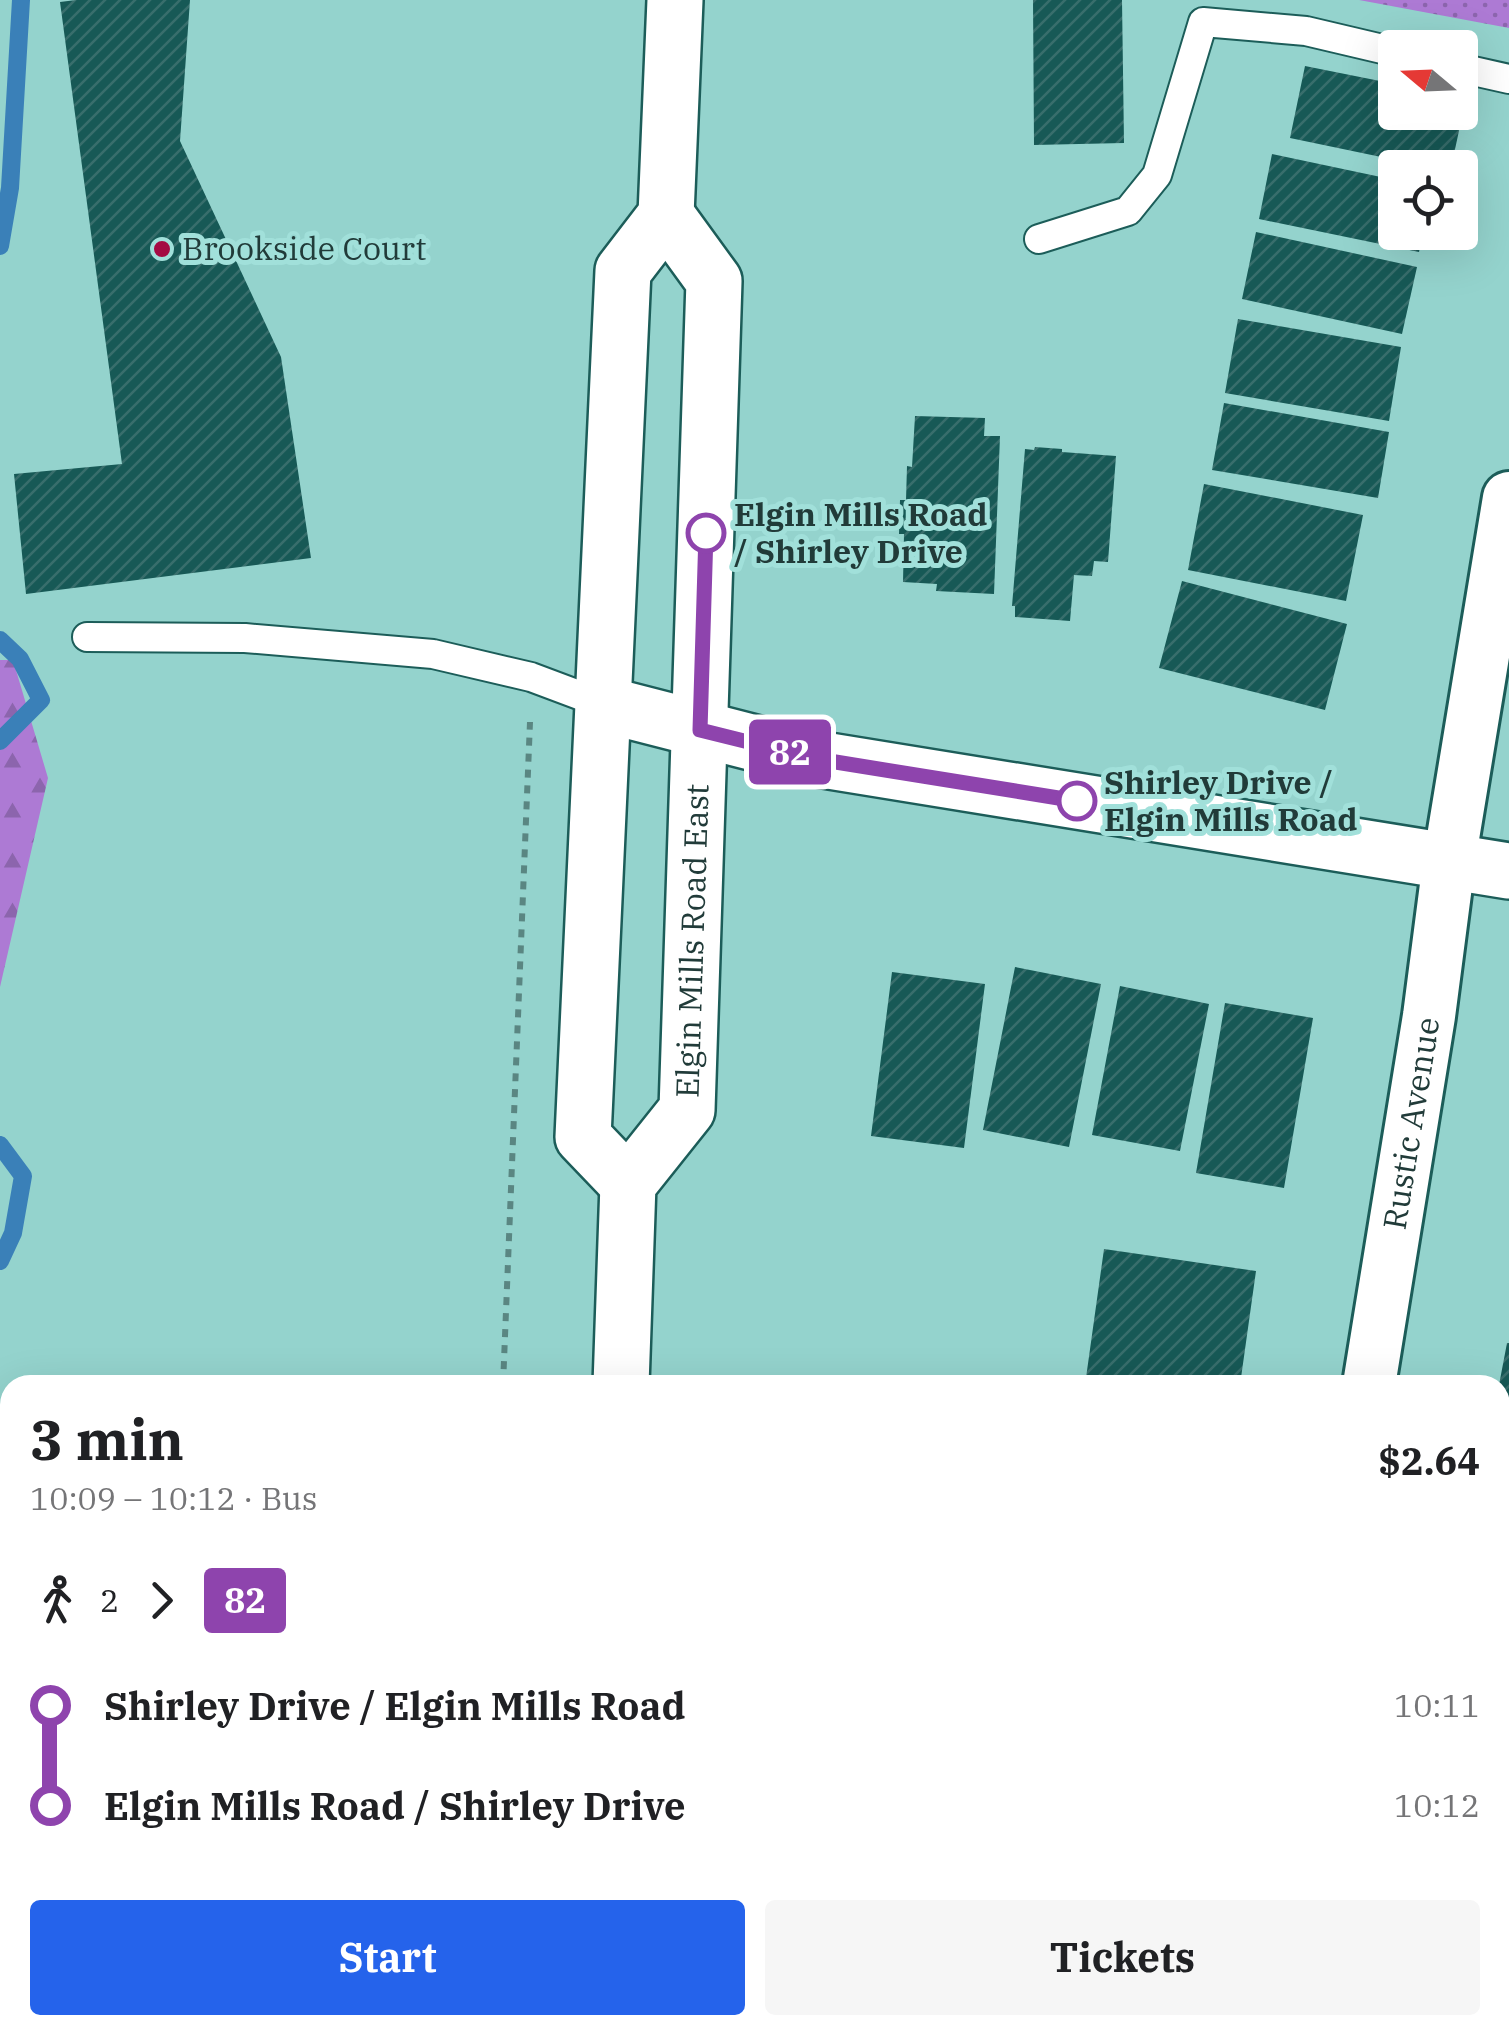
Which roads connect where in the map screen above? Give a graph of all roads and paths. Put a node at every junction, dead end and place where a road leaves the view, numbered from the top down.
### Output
1 (675, 0) edge
2 (1378, 48) edge
3 (1478, 72) edge
4 (1509, 80) edge
5 (666, 215) junction
6 (1039, 240) dead end
7 (1509, 498) edge
8 (88, 637) dead end
9 (603, 704) junction
10 (700, 730) junction
11 (529, 732) dead end
12 (1449, 862) junction
13 (1509, 872) edge
14 (628, 1184) junction
15 (503, 1375) edge
16 (620, 1375) edge
17 (1371, 1375) edge

1 - 5 main road
2 - 6 lane
3 - 4 lane
5 - 9 main road
5 - 10 main road, Elgin Mills Road East
7 - 12 street, Rustic Avenue
8 - 9 lane
9 - 10 main road
9 - 14 main road
10 - 12 main road
10 - 14 main road, Elgin Mills Road East
11 - 15 path
12 - 13 main road
12 - 17 street, Rustic Avenue
14 - 16 main road

